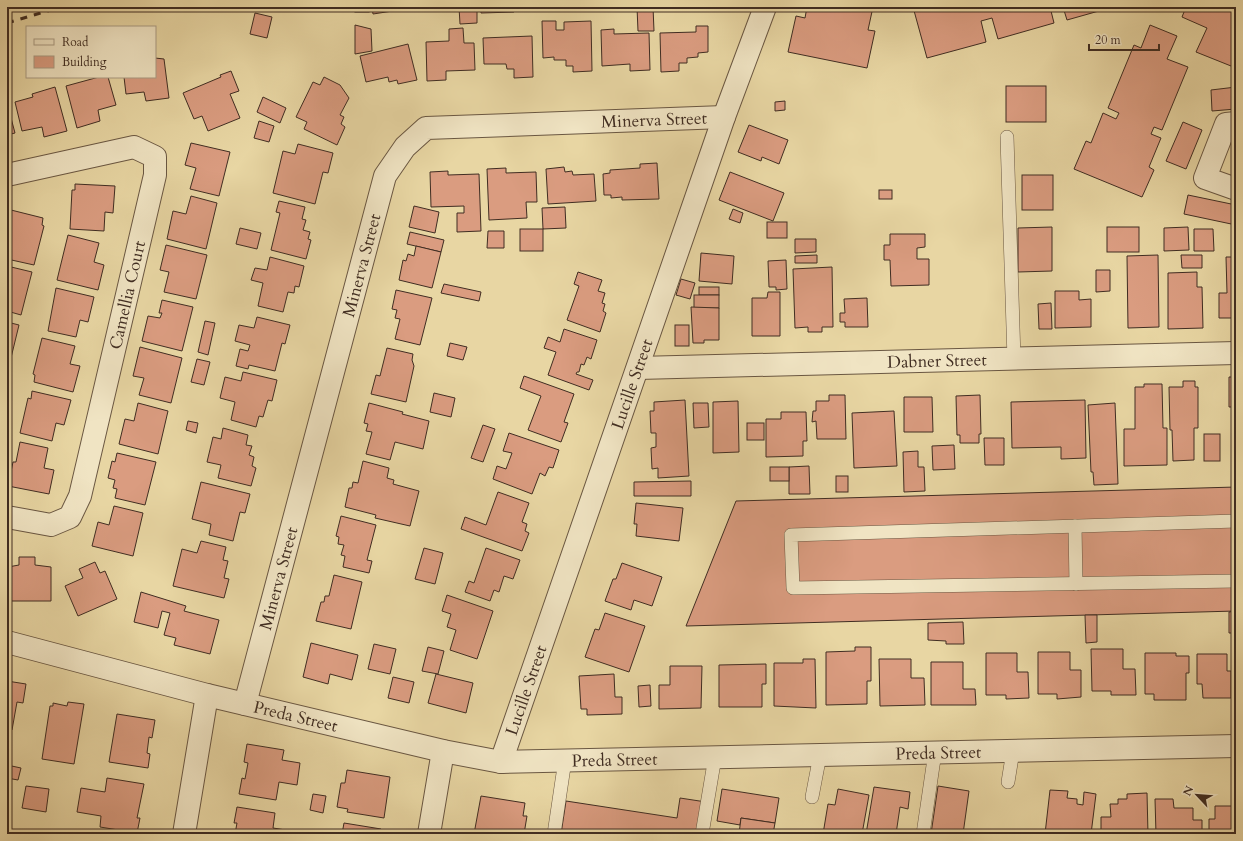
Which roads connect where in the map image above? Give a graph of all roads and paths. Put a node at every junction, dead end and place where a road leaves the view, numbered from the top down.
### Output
1 (765, 7) edge
2 (724, 117) junction
3 (1236, 123) edge
4 (1007, 137) dead end
5 (7, 175) edge
6 (1236, 189) edge
7 (1236, 353) edge
8 (1014, 359) junction
9 (638, 368) junction
10 (7, 517) edge
11 (1236, 521) edge
12 (1075, 526) junction
13 (1236, 581) edge
14 (1076, 584) junction
15 (7, 642) edge
16 (207, 695) junction
17 (245, 704) junction
18 (1236, 746) edge
19 (1013, 751) junction
20 (443, 752) junction
21 (935, 752) junction
22 (820, 755) junction
23 (715, 757) junction
24 (565, 760) junction
25 (501, 762) junction
26 (1008, 782) dead end
27 (812, 797) dead end
28 (184, 834) edge
29 (429, 834) edge
30 (554, 834) edge
31 (702, 834) edge
32 (923, 834) edge

1 - 2 street, Lucille Street
2 - 9 street, Lucille Street
2 - 17 street, Minerva Street
3 - 6 street
4 - 8 lane
5 - 10 street, Camellia Court
7 - 8 street, Dabner Street
8 - 9 street, Dabner Street
9 - 25 street, Lucille Street
11 - 12 lane
12 - 14 lane
12 - 14 lane
13 - 14 lane
15 - 16 street, Preda Street
16 - 17 street, Preda Street
16 - 28 street
17 - 20 street, Preda Street
18 - 19 street, Preda Street
19 - 21 street, Preda Street
19 - 26 lane
20 - 25 street, Preda Street
20 - 29 street
21 - 22 street, Preda Street
21 - 32 lane
22 - 23 street, Preda Street
22 - 27 lane
23 - 24 street, Preda Street
23 - 31 lane
24 - 25 street, Preda Street
24 - 30 lane

